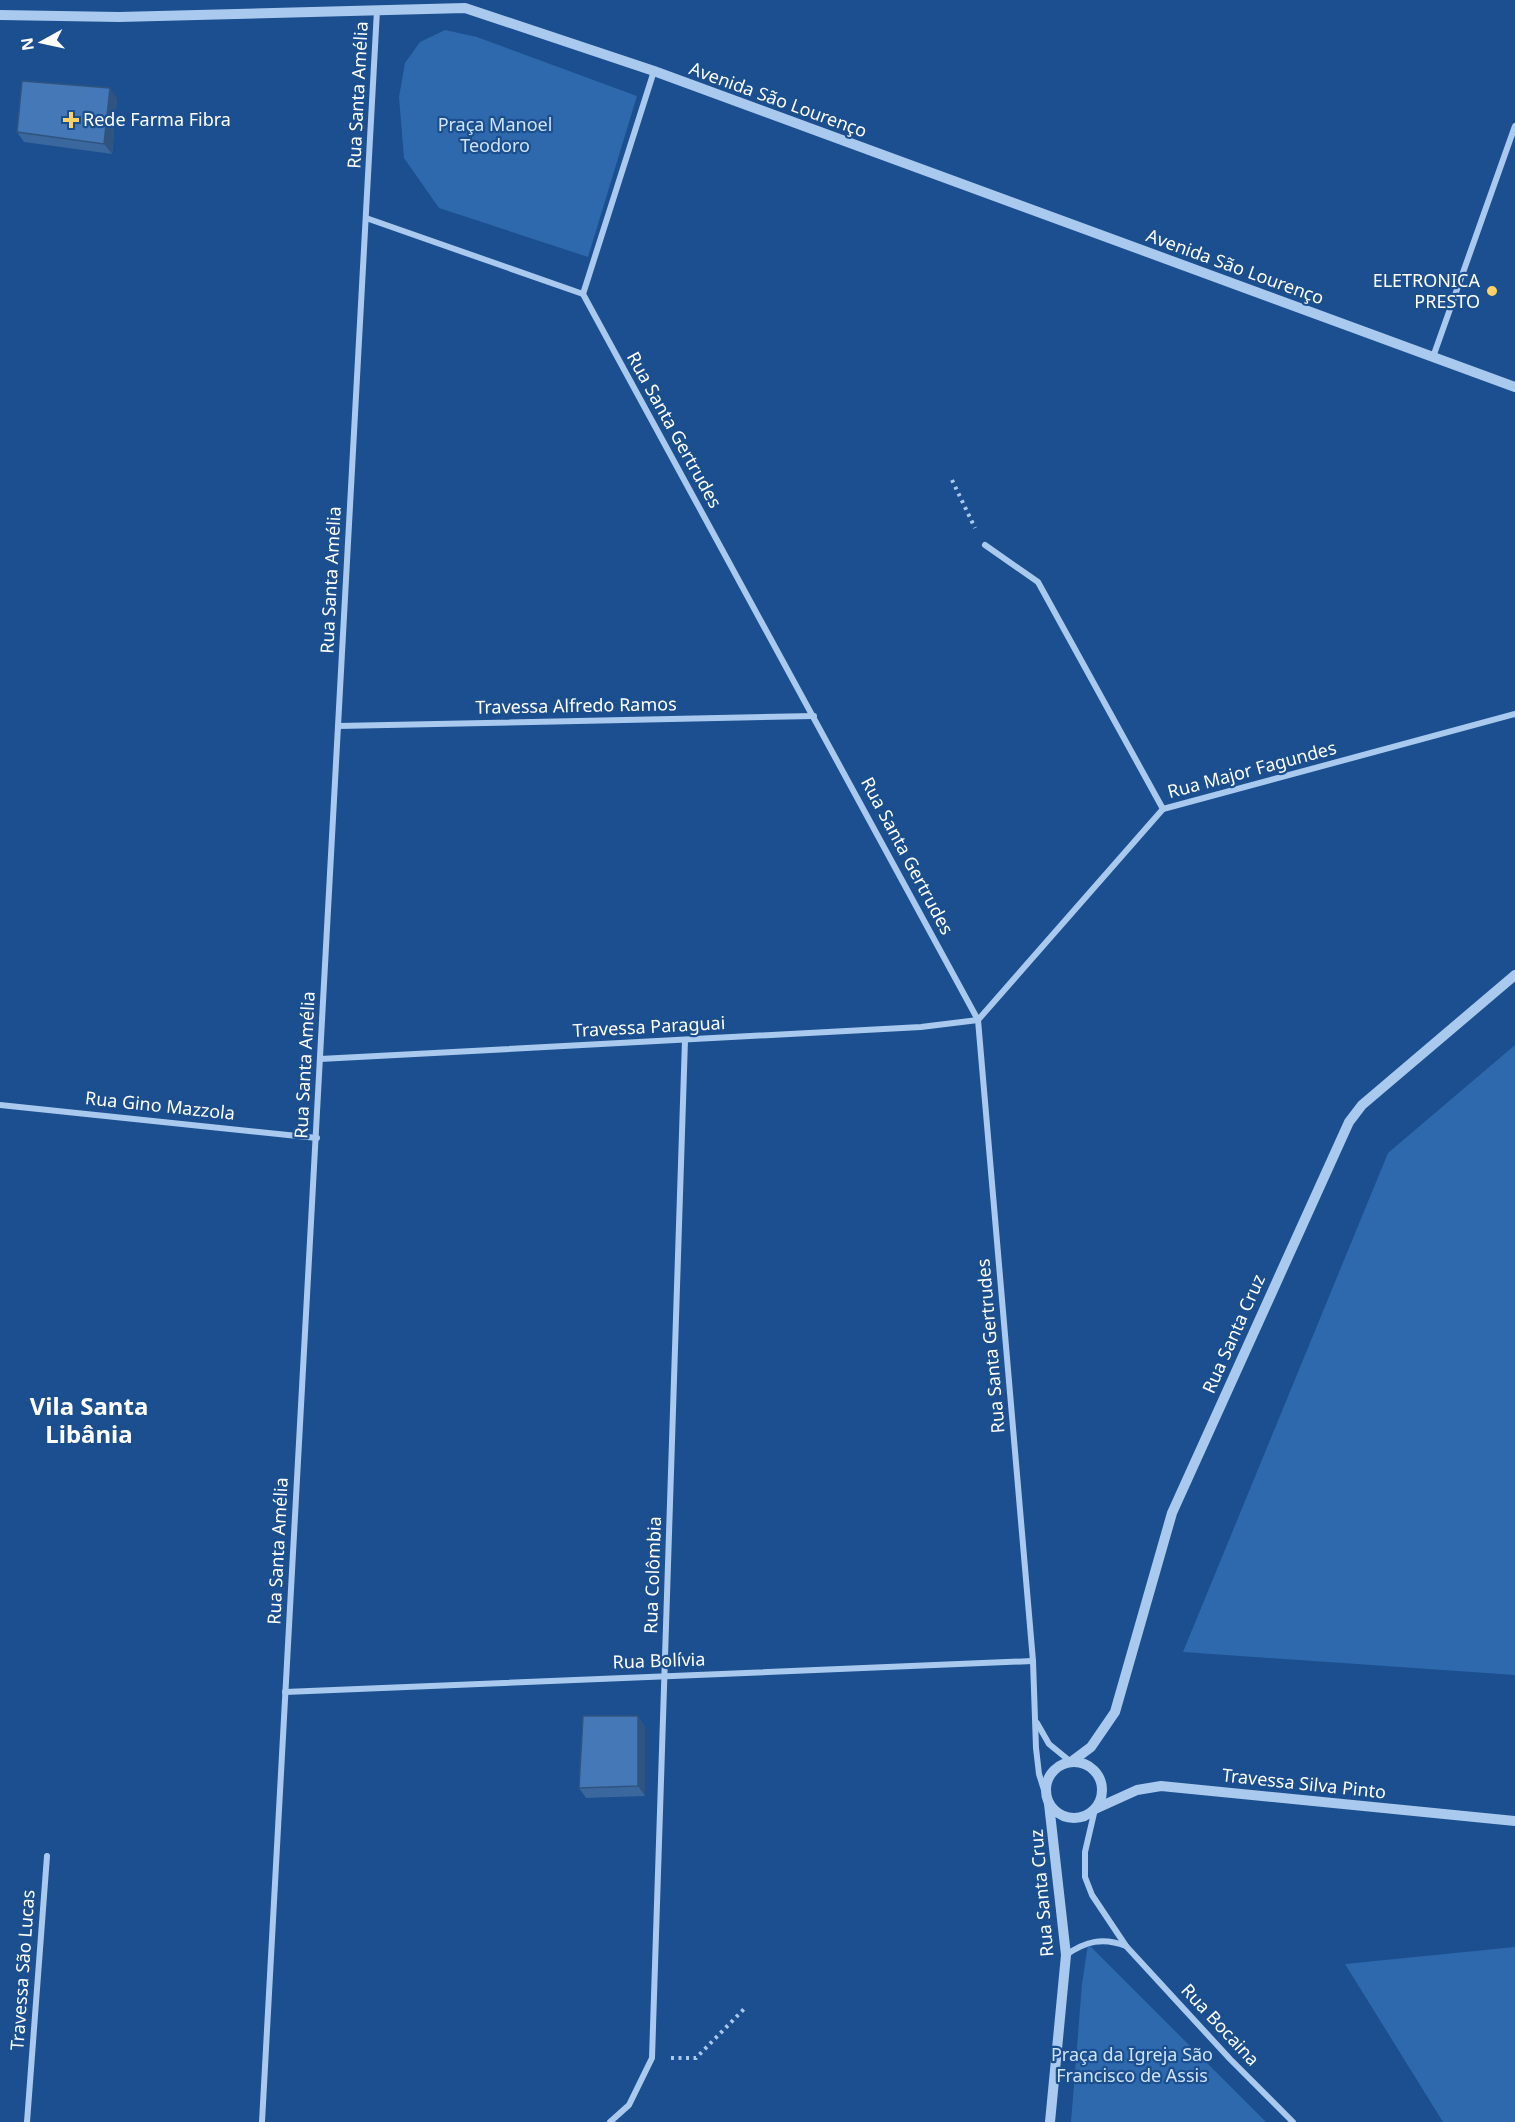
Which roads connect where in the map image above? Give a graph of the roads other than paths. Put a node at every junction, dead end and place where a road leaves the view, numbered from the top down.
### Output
1 (377, 10) junction
2 (0, 15) edge
3 (654, 72) junction
4 (1515, 126) edge
5 (366, 218) junction
6 (583, 294) junction
7 (1433, 357) junction
8 (1515, 387) edge
9 (985, 545) road end
10 (1515, 714) edge
11 (814, 716) junction
12 (338, 726) junction
13 (1164, 809) junction
14 (1515, 975) edge
15 (978, 1020) junction
16 (685, 1040) junction
17 (320, 1059) junction
18 (0, 1105) edge
19 (316, 1138) junction
20 (1033, 1661) junction
21 (665, 1676) junction
22 (285, 1692) junction
23 (1037, 1722) junction
24 (1071, 1762) junction
25 (1047, 1798) junction
26 (1095, 1809) junction
27 (1515, 1821) edge
28 (47, 1856) dead end
29 (1126, 1946) junction
30 (1066, 1954) junction
31 (27, 2122) edge
32 (262, 2122) edge
33 (610, 2122) edge
34 (1050, 2122) edge
35 (1293, 2122) edge

1 - 2 street, Avenida São Lourenço
1 - 3 street, Avenida São Lourenço
1 - 5 street, Rua Santa Amélia
3 - 6 street
3 - 7 street, Avenida São Lourenço
4 - 7 street
5 - 6 street
5 - 12 street, Rua Santa Amélia
6 - 11 street, Rua Santa Gertrudes
7 - 8 street, Avenida São Lourenço
9 - 13 street
10 - 13 street, Rua Major Fagundes
11 - 12 street, Travessa Alfredo Ramos
11 - 15 street, Rua Santa Gertrudes
12 - 17 street, Rua Santa Amélia
13 - 15 street, Rua Major Fagundes
14 - 24 street, Rua Santa Cruz
15 - 16 street, Travessa Paraguai
15 - 20 street, Rua Santa Gertrudes
16 - 17 street, Travessa Paraguai
16 - 21 street, Rua Colômbia
17 - 19 street, Rua Santa Amélia
18 - 19 street, Rua Gino Mazzola
19 - 22 street, Rua Santa Amélia
20 - 21 street, Rua Bolívia
20 - 23 street, Rua Santa Gertrudes
21 - 22 street, Rua Bolívia
21 - 33 street, Rua Colômbia
22 - 32 street, Rua Santa Amélia
23 - 24 street, Rua Santa Gertrudes
23 - 25 street, Rua Santa Gertrudes
24 - 25 street
24 - 26 street
25 - 26 street
25 - 30 street, Rua Santa Cruz
26 - 27 street, Travessa Silva Pinto
26 - 29 street, Rua Bocaina
28 - 31 street, Travessa São Lucas
29 - 30 street
29 - 35 street, Rua Bocaina
30 - 34 street, Rua Santa Cruz

